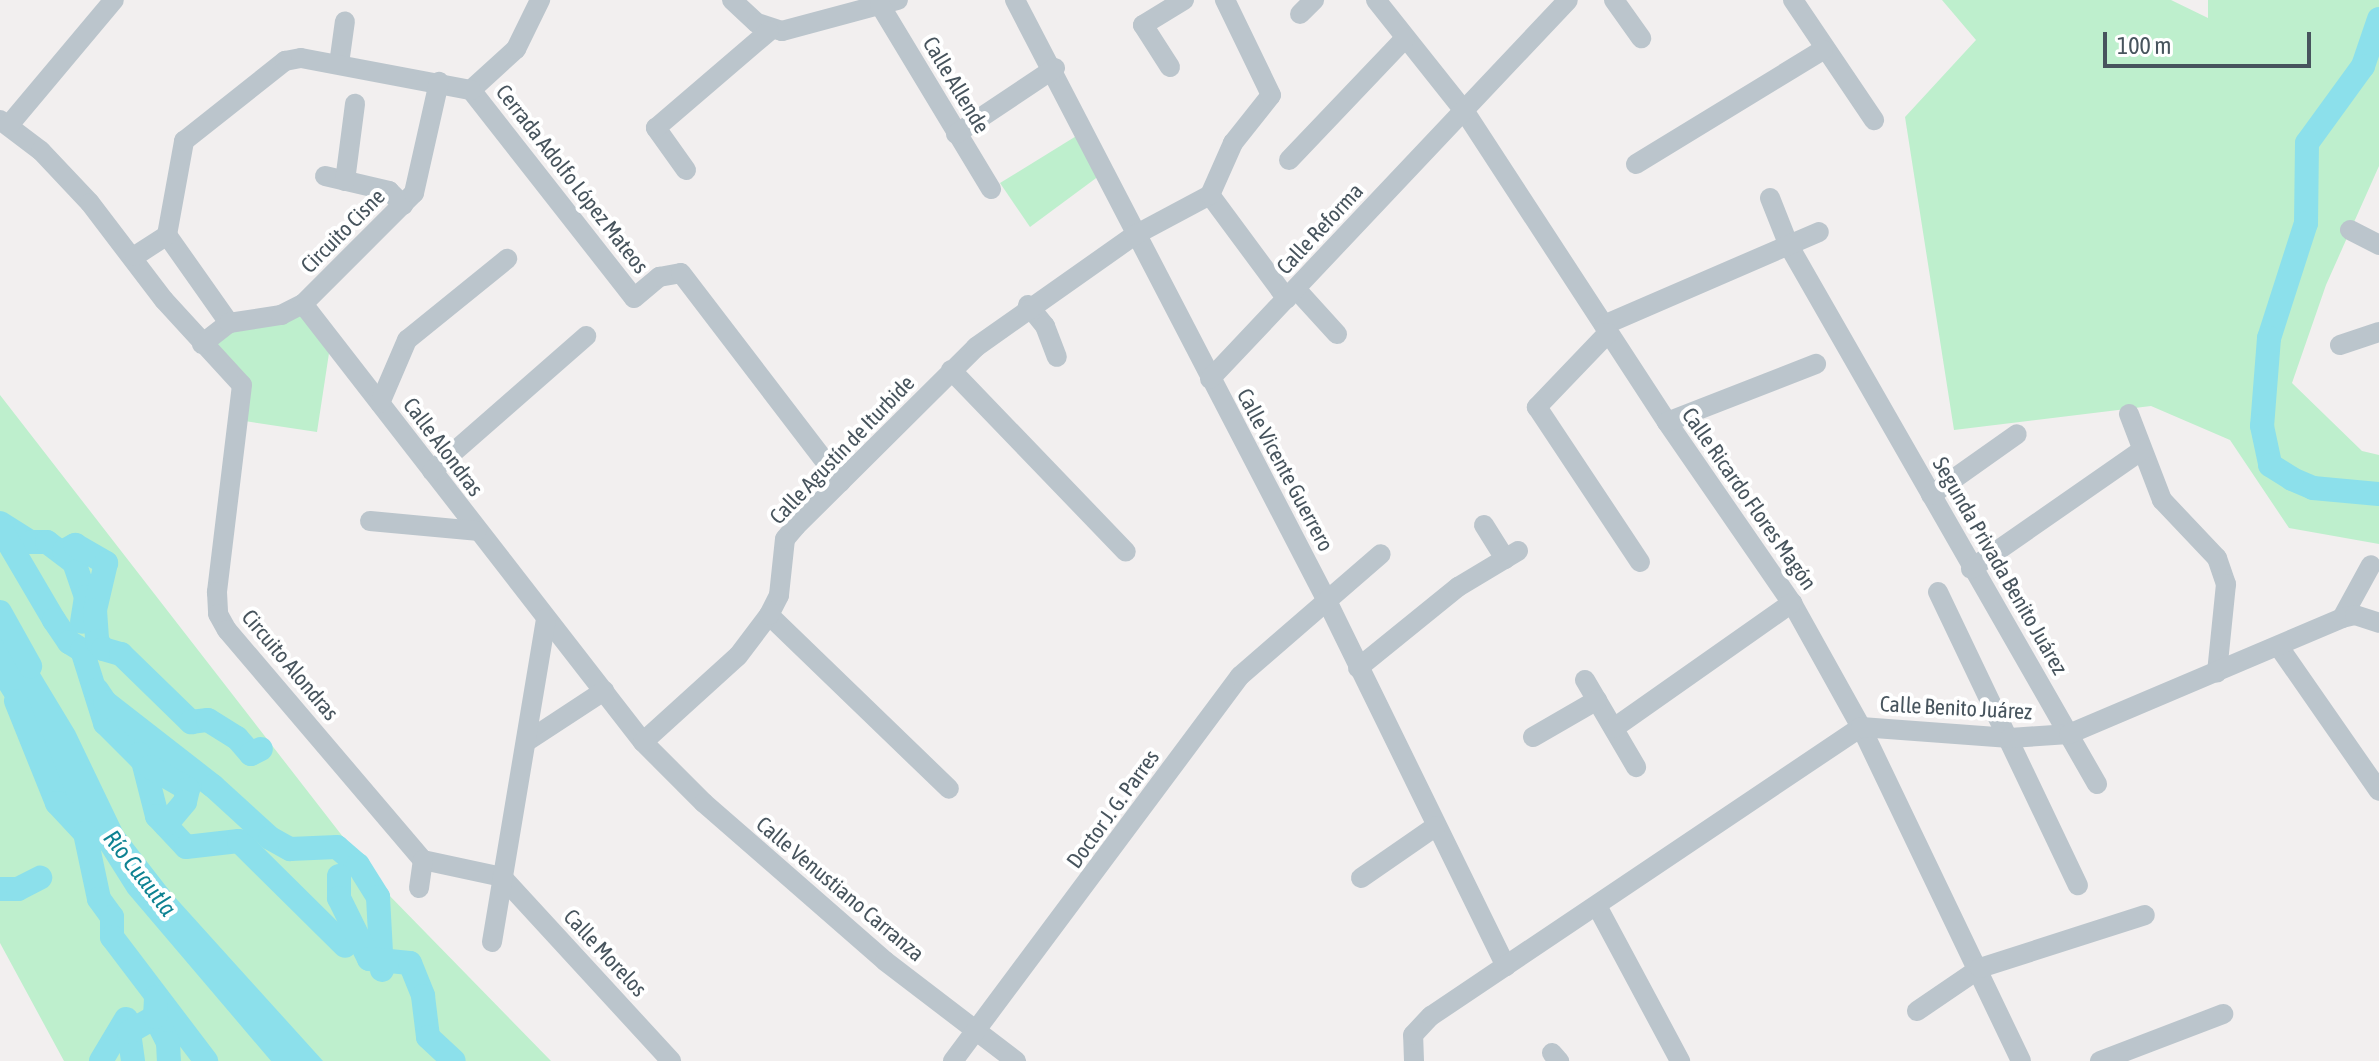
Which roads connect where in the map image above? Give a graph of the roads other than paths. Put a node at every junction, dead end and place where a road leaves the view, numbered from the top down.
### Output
1 (114, 0) edge
2 (540, 0) edge
3 (732, 0) edge
4 (1015, 0) edge
5 (1184, 0) edge
6 (1225, 0) edge
7 (1376, 0) edge
8 (1568, 0) edge
9 (1614, 0) edge
10 (1793, 0) edge
11 (889, 2) edge
12 (345, 21) dead end
13 (769, 31) junction
14 (1405, 38) junction
15 (1641, 38) dead end
16 (1823, 50) junction
17 (339, 64) junction
18 (1170, 67) dead end
19 (1055, 68) junction
20 (439, 82) junction
21 (471, 90) junction
22 (355, 104) dead end
23 (1465, 112) junction
24 (1874, 120) dead end
25 (5, 122) edge
26 (956, 134) junction
27 (1289, 160) dead end
28 (1636, 164) dead end
29 (686, 170) dead end
30 (991, 189) dead end
31 (1210, 195) junction
32 (1770, 198) dead end
33 (403, 205) junction
34 (2350, 230) dead end
35 (1819, 232) dead end
36 (167, 235) junction
37 (1135, 235) junction
38 (2379, 245) edge
39 (1789, 246) junction
40 (135, 256) junction
41 (507, 259) dead end
42 (204, 291) junction
43 (1292, 294) junction
44 (303, 304) junction
45 (1028, 305) junction
46 (170, 306) junction
47 (229, 323) junction
48 (1606, 329) junction
49 (2379, 332) edge
50 (1337, 334) dead end
51 (586, 336) dead end
52 (202, 344) junction
53 (2340, 345) dead end
54 (1057, 357) dead end
55 (1816, 364) dead end
56 (951, 370) junction
57 (1210, 379) junction
58 (380, 403) junction
59 (2129, 414) dead end
60 (1667, 422) junction
61 (2017, 434) dead end
62 (2142, 450) junction
63 (432, 471) junction
64 (841, 482) junction
65 (1931, 495) junction
66 (370, 521) dead end
67 (1484, 525) dead end
68 (477, 531) junction
69 (1126, 552) dead end
70 (1381, 554) dead end
71 (1640, 562) dead end
72 (2371, 565) dead end
73 (1971, 569) junction
74 (1938, 592) dead end
75 (1326, 599) junction
76 (1792, 603) junction
77 (769, 615) junction
78 (546, 618) junction
79 (2342, 618) junction
80 (2379, 623) edge
81 (2279, 647) junction
82 (1358, 668) junction
83 (2217, 673) junction
84 (1585, 680) dead end
85 (604, 691) junction
86 (1597, 700) junction
87 (1861, 727) junction
88 (1614, 728) junction
89 (2069, 734) junction
90 (1533, 737) dead end
91 (2010, 738) junction
92 (529, 740) junction
93 (643, 742) junction
94 (1636, 767) dead end
95 (2097, 784) dead end
96 (949, 789) dead end
97 (2379, 791) edge
98 (1436, 826) junction
99 (423, 860) junction
100 (502, 877) junction
101 (1361, 878) dead end
102 (2078, 885) dead end
103 (419, 888) dead end
104 (1597, 906) junction
105 (2145, 915) dead end
106 (492, 942) dead end
107 (1506, 966) junction
108 (1980, 968) junction
109 (1917, 1011) dead end
110 (2223, 1014) dead end
111 (977, 1029) junction
112 (671, 1061) edge
113 (953, 1061) edge
114 (1016, 1061) edge
115 (1414, 1061) edge
116 (1680, 1061) edge
117 (2021, 1061) edge
118 (2100, 1061) edge

1 - 25 street
2 - 21 street
3 - 13 street
4 - 19 street, Calle Vicente Guerrero
5 - 18 street
6 - 31 street
7 - 14 street, Calle Ricardo Flores Magón
8 - 23 street, Calle Reforma
9 - 15 street
10 - 16 street
11 - 13 street
11 - 26 street, Calle Allende
12 - 17 street
13 - 29 street
14 - 23 street, Calle Ricardo Flores Magón
14 - 27 street
16 - 24 street
16 - 28 street
17 - 20 street
17 - 36 street
19 - 26 street
19 - 37 street, Calle Vicente Guerrero
20 - 21 street
20 - 33 street, Circuito Cisne
21 - 64 street, Cerrada Adolfo López Mateos
22 - 33 street
23 - 43 street, Calle Reforma
23 - 48 street, Calle Ricardo Flores Magón
25 - 40 street
26 - 30 street, Calle Allende
31 - 37 street, Calle Agustín de Iturbide
31 - 43 street
32 - 39 street, Segunda Privada Benito Juárez
33 - 44 street, Circuito Cisne
34 - 38 street
35 - 39 street
36 - 40 street
36 - 42 street
37 - 45 street, Calle Agustín de Iturbide
37 - 57 street, Calle Vicente Guerrero
39 - 48 street
39 - 65 street, Segunda Privada Benito Juárez
40 - 46 street
41 - 58 street
42 - 46 street
42 - 47 street
43 - 50 street
43 - 57 street, Calle Reforma
44 - 47 street, Circuito Cisne
44 - 58 street, Calle Alondras
45 - 54 street
45 - 56 street, Calle Agustín de Iturbide
46 - 52 street
47 - 52 street, Circuito Cisne
48 - 60 street, Calle Ricardo Flores Magón
48 - 71 street
49 - 53 street
51 - 63 street
52 - 99 street, Circuito Alondras
55 - 60 street
56 - 64 street, Calle Agustín de Iturbide
56 - 69 street
57 - 75 street, Calle Vicente Guerrero
58 - 63 street, Calle Alondras
59 - 62 street
60 - 76 street, Calle Ricardo Flores Magón
61 - 65 street
62 - 73 street
62 - 83 street
63 - 68 street, Calle Alondras
64 - 77 street, Calle Agustín de Iturbide
65 - 73 street, Segunda Privada Benito Juárez
66 - 68 street
67 - 82 street
68 - 78 street, Calle Alondras
70 - 75 street, Doctor J. G. Parres
72 - 79 street
73 - 89 street, Segunda Privada Benito Juárez
74 - 91 street
75 - 82 street, Calle Vicente Guerrero
75 - 111 street, Doctor J. G. Parres
76 - 87 street, Calle Ricardo Flores Magón
76 - 88 street
77 - 93 street, Calle Agustín de Iturbide
77 - 96 street
78 - 85 street, Calle Alondras
78 - 92 street
79 - 80 street
79 - 81 street, Calle Benito Juárez
81 - 83 street, Calle Benito Juárez
81 - 97 street
82 - 98 street, Calle Vicente Guerrero
83 - 89 street, Calle Benito Juárez
84 - 86 street
85 - 92 street
85 - 93 street, Calle Alondras
86 - 88 street
86 - 90 street
87 - 91 street, Calle Benito Juárez
87 - 104 street, Calle Benito Juárez
87 - 108 street, Calle Ricardo Flores Magón
88 - 94 street
89 - 91 street, Calle Benito Juárez
89 - 95 street, Segunda Privada Benito Juárez
91 - 102 street
92 - 100 street
93 - 111 street, Calle Venustiano Carranza
98 - 101 street
98 - 107 street, Calle Vicente Guerrero
99 - 100 street
99 - 103 street
100 - 106 street
100 - 112 street, Calle Morelos
104 - 107 street, Calle Benito Juárez
104 - 116 street
105 - 108 street
107 - 115 street, Calle Benito Juárez
108 - 109 street
108 - 117 street, Calle Ricardo Flores Magón
110 - 118 street
111 - 113 street, Doctor J. G. Parres
111 - 114 street, Calle Venustiano Carranza

